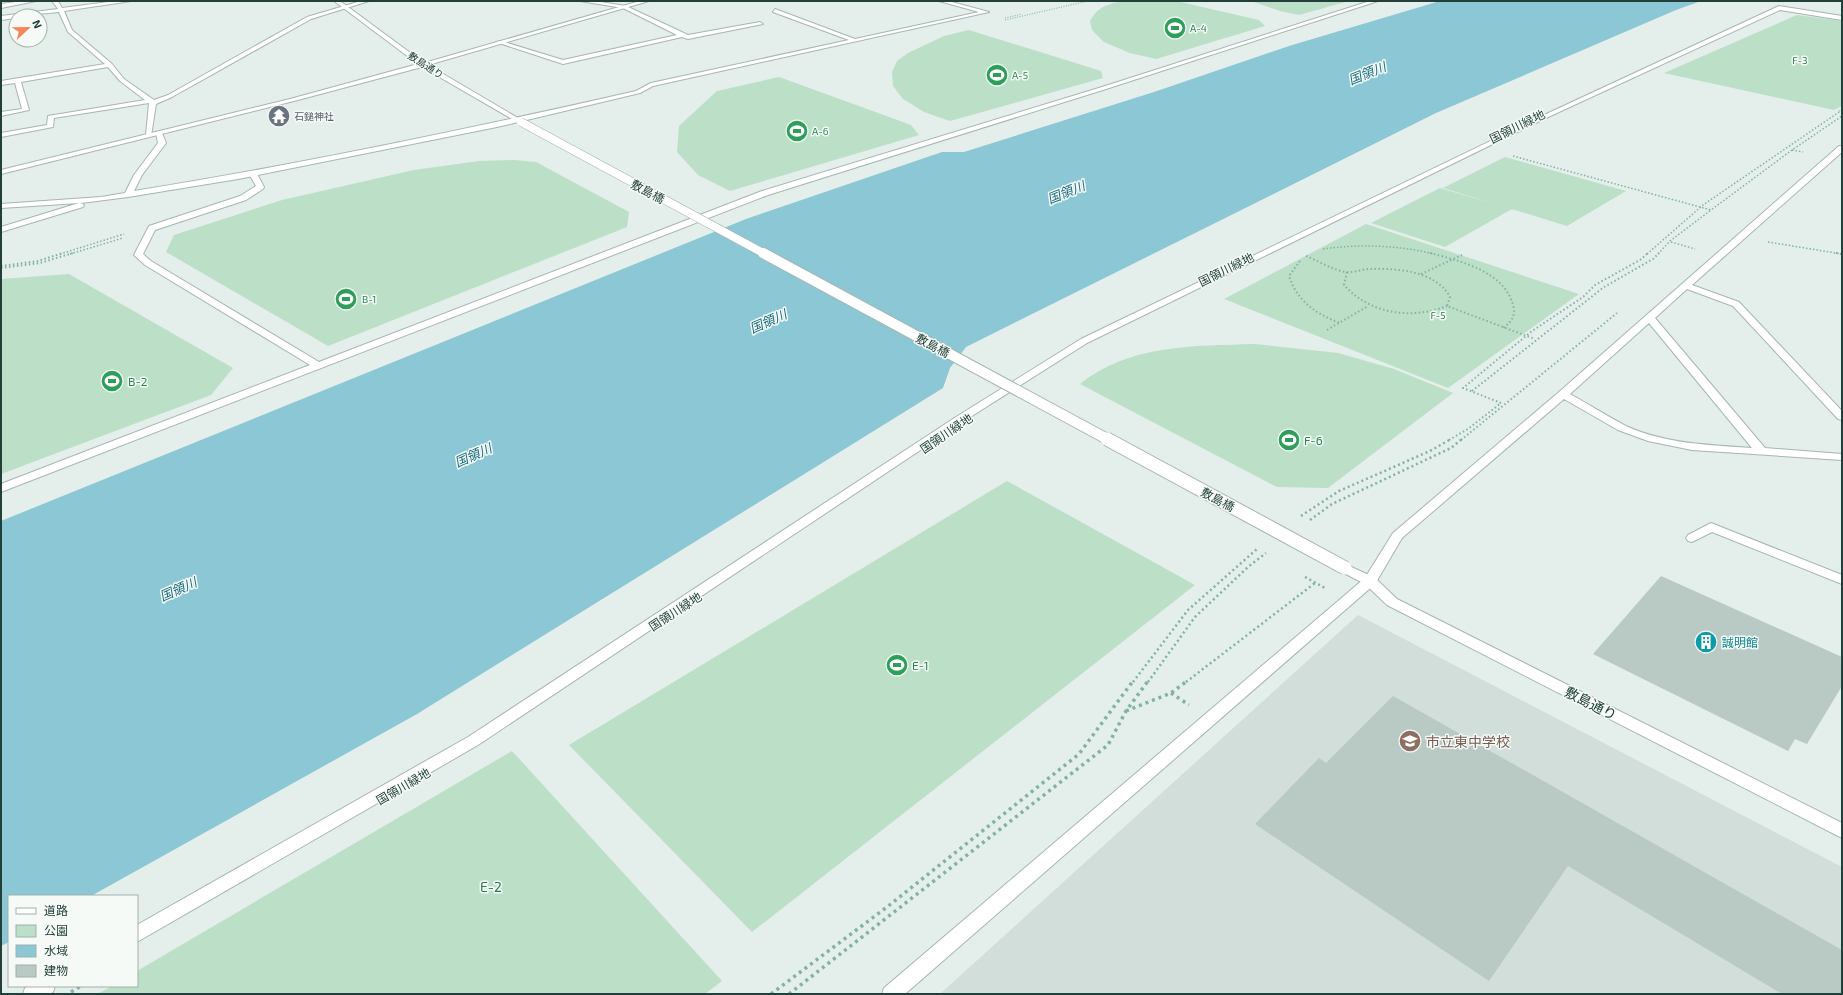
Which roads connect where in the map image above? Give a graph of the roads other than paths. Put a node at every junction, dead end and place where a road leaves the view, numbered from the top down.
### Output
1 (33, 1) edge
2 (55, 1) edge
3 (128, 1) edge
4 (337, 1) edge
5 (366, 1) edge
6 (583, 1) edge
7 (646, 1) edge
8 (942, 1) edge
9 (1374, 1) edge
10 (1, 6) edge
11 (624, 7) junction
12 (346, 8) junction
13 (61, 10) junction
14 (775, 11) dead end
15 (1, 18) edge
16 (1842, 18) edge
17 (760, 24) dead end
18 (682, 35) junction
19 (856, 41) junction
20 (499, 42) junction
21 (423, 65) junction
22 (110, 66) junction
23 (18, 81) junction
24 (1, 83) edge
25 (652, 85) junction
26 (152, 102) junction
27 (534, 109) dead end
28 (1, 114) edge
29 (520, 121) junction
30 (159, 133) junction
31 (1, 135) edge
32 (149, 135) junction
33 (1842, 148) edge
34 (1, 172) edge
35 (253, 174) junction
36 (128, 195) junction
37 (101, 199) junction
38 (1, 206) edge
39 (1, 230) edge
40 (1685, 285) junction
41 (1649, 317) junction
42 (317, 365) junction
43 (1563, 394) junction
44 (1842, 417) edge
45 (1761, 451) junction
46 (1842, 457) edge
47 (1, 488) edge
48 (1692, 538) dead end
49 (1345, 568) joint
50 (1842, 580) edge
51 (1370, 581) junction
52 (1842, 831) edge
53 (138, 933) edge
54 (44, 987) edge
55 (32, 994) edge
56 (891, 994) edge

1 - 10 street
2 - 13 street
3 - 13 street
4 - 12 street, 敷島通り
5 - 12 street
6 - 11 street
7 - 11 street
8 - 19 street
9 - 42 street
11 - 18 street
11 - 20 street
12 - 21 street, 敷島通り
12 - 26 street
13 - 15 street
13 - 22 street
14 - 19 street
16 - 53 street
17 - 18 street
18 - 20 street
19 - 25 street
20 - 21 street
21 - 29 street, 敷島通り
21 - 30 street
22 - 23 street
22 - 26 street
23 - 24 street
23 - 28 street
25 - 27 street
25 - 29 street
26 - 31 street
26 - 32 street
29 - 35 street
29 - 49 street, 敷島橋, bridge
30 - 32 street
30 - 36 street
32 - 34 street
33 - 40 street
35 - 36 street
35 - 42 street
36 - 37 street
37 - 38 street
37 - 39 street
40 - 41 street
40 - 44 street
41 - 43 street
41 - 45 street
42 - 47 street
43 - 45 street
43 - 51 street
45 - 46 street
48 - 50 street
49 - 51 street, 敷島通り
51 - 52 street, 敷島通り
51 - 56 street
54 - 55 street

